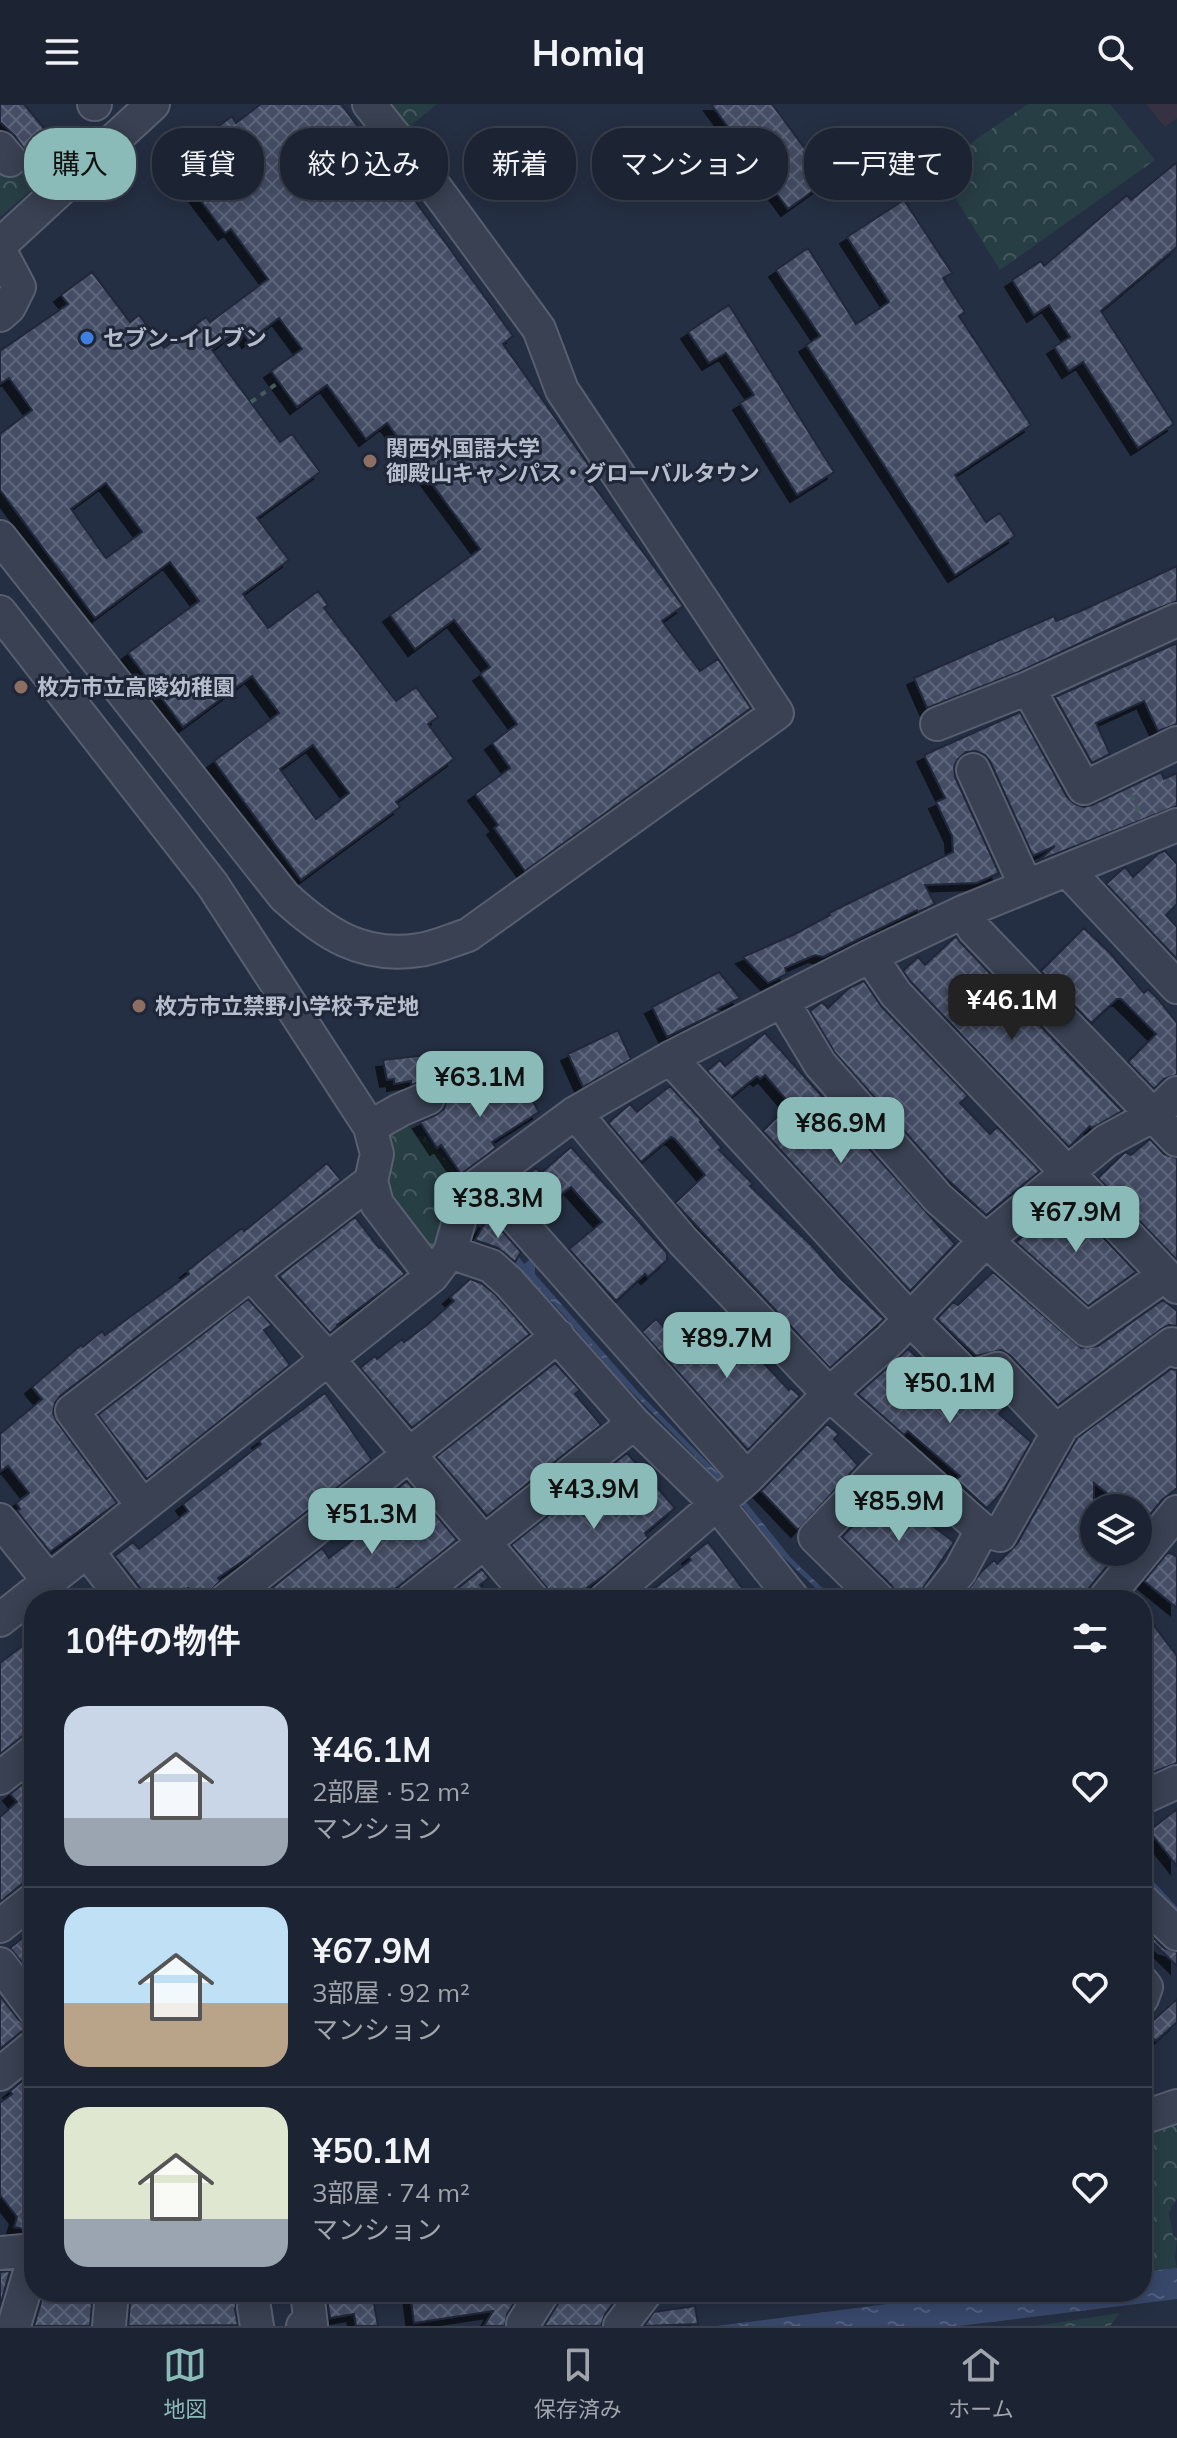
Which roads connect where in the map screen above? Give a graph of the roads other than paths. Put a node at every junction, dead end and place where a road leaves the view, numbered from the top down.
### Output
1 (153, 104) edge
2 (369, 104) edge
3 (0, 248) edge
4 (0, 315) edge
5 (0, 537) edge
6 (0, 612) edge
7 (1177, 620) edge
8 (1028, 688) junction
9 (937, 724) dead end
10 (1177, 743) edge
11 (974, 769) dead end
12 (1168, 827) edge
13 (1068, 871) junction
14 (1026, 886) junction
15 (963, 912) junction
16 (870, 956) junction
17 (1177, 987) edge
18 (782, 1001) junction
19 (670, 1058) junction
20 (1177, 1093) edge
21 (428, 1098) dead end
22 (575, 1113) junction
23 (1154, 1115) junction
24 (370, 1127) junction
25 (1177, 1140) edge
26 (1068, 1174) junction
27 (371, 1181) junction
28 (467, 1193) junction
29 (985, 1241) junction
30 (441, 1264) junction
31 (251, 1274) junction
32 (1171, 1281) edge
33 (910, 1319) junction
34 (558, 1336) junction
35 (1177, 1351) edge
36 (328, 1359) junction
37 (829, 1394) junction
38 (634, 1423) junction
39 (1058, 1433) junction
40 (409, 1453) junction
41 (896, 1453) junction
42 (747, 1478) junction
43 (717, 1504) junction
44 (143, 1506) junction
45 (1177, 1512) edge
46 (0, 1520) edge
47 (982, 1530) junction
48 (484, 1543) junction
49 (87, 1551) junction
50 (49, 1581) junction
51 (38, 1590) edge
52 (117, 1590) edge
53 (238, 1590) edge
54 (425, 1590) edge
55 (524, 1590) edge
56 (617, 1590) edge
57 (787, 1590) edge
58 (869, 1590) edge
59 (945, 1590) edge
60 (1112, 1590) edge
61 (24, 1601) edge
62 (0, 1620) edge
63 (24, 1759) edge
64 (0, 1778) edge
65 (1177, 1782) edge
66 (1152, 1793) edge
67 (24, 1907) edge
68 (1152, 1910) edge
69 (0, 1926) edge
70 (1177, 1934) edge
71 (0, 1964) edge
72 (24, 1996) edge
73 (24, 2058) edge
74 (0, 2074) edge
75 (24, 2251) edge
76 (0, 2253) edge
77 (24, 2292) edge
78 (111, 2302) edge
79 (308, 2302) edge
80 (537, 2302) edge
81 (638, 2302) edge
82 (523, 2324) dead end
83 (14, 2326) edge
84 (109, 2326) edge
85 (303, 2326) edge
86 (620, 2326) edge

1 - 3 street
2 - 5 street
3 - 4 street
6 - 24 street
7 - 8 street
8 - 9 street
8 - 10 street
11 - 14 street
12 - 13 street
13 - 14 street
13 - 17 street
14 - 15 street
15 - 16 street
15 - 23 street
16 - 18 street
16 - 26 street
18 - 19 street
18 - 29 street
19 - 22 street
19 - 33 street
20 - 23 street
21 - 24 street
22 - 28 street
22 - 37 street
23 - 25 street
23 - 26 street
24 - 27 street
26 - 29 street
26 - 32 street
27 - 30 street
27 - 31 street
28 - 30 street
28 - 42 street
29 - 32 street
29 - 33 street
30 - 34 street
30 - 36 street
31 - 36 street
31 - 44 street
33 - 37 street
33 - 39 street
34 - 38 street
34 - 40 street
35 - 39 street
36 - 40 street
36 - 44 street
37 - 41 street
37 - 42 street
38 - 43 street
38 - 48 street
39 - 47 street
40 - 48 street
40 - 53 street
41 - 47 street
41 - 58 street
42 - 43 street
43 - 56 street
43 - 57 street
44 - 49 street
45 - 60 street
46 - 50 street
47 - 59 street
48 - 54 street
48 - 55 street
49 - 50 street
49 - 52 street
50 - 51 street
61 - 62 street
63 - 64 street
65 - 66 street
67 - 69 street
68 - 70 street
71 - 72 street
73 - 74 street
75 - 76 street
77 - 83 street
78 - 84 street
79 - 85 street
80 - 82 street
81 - 86 street

